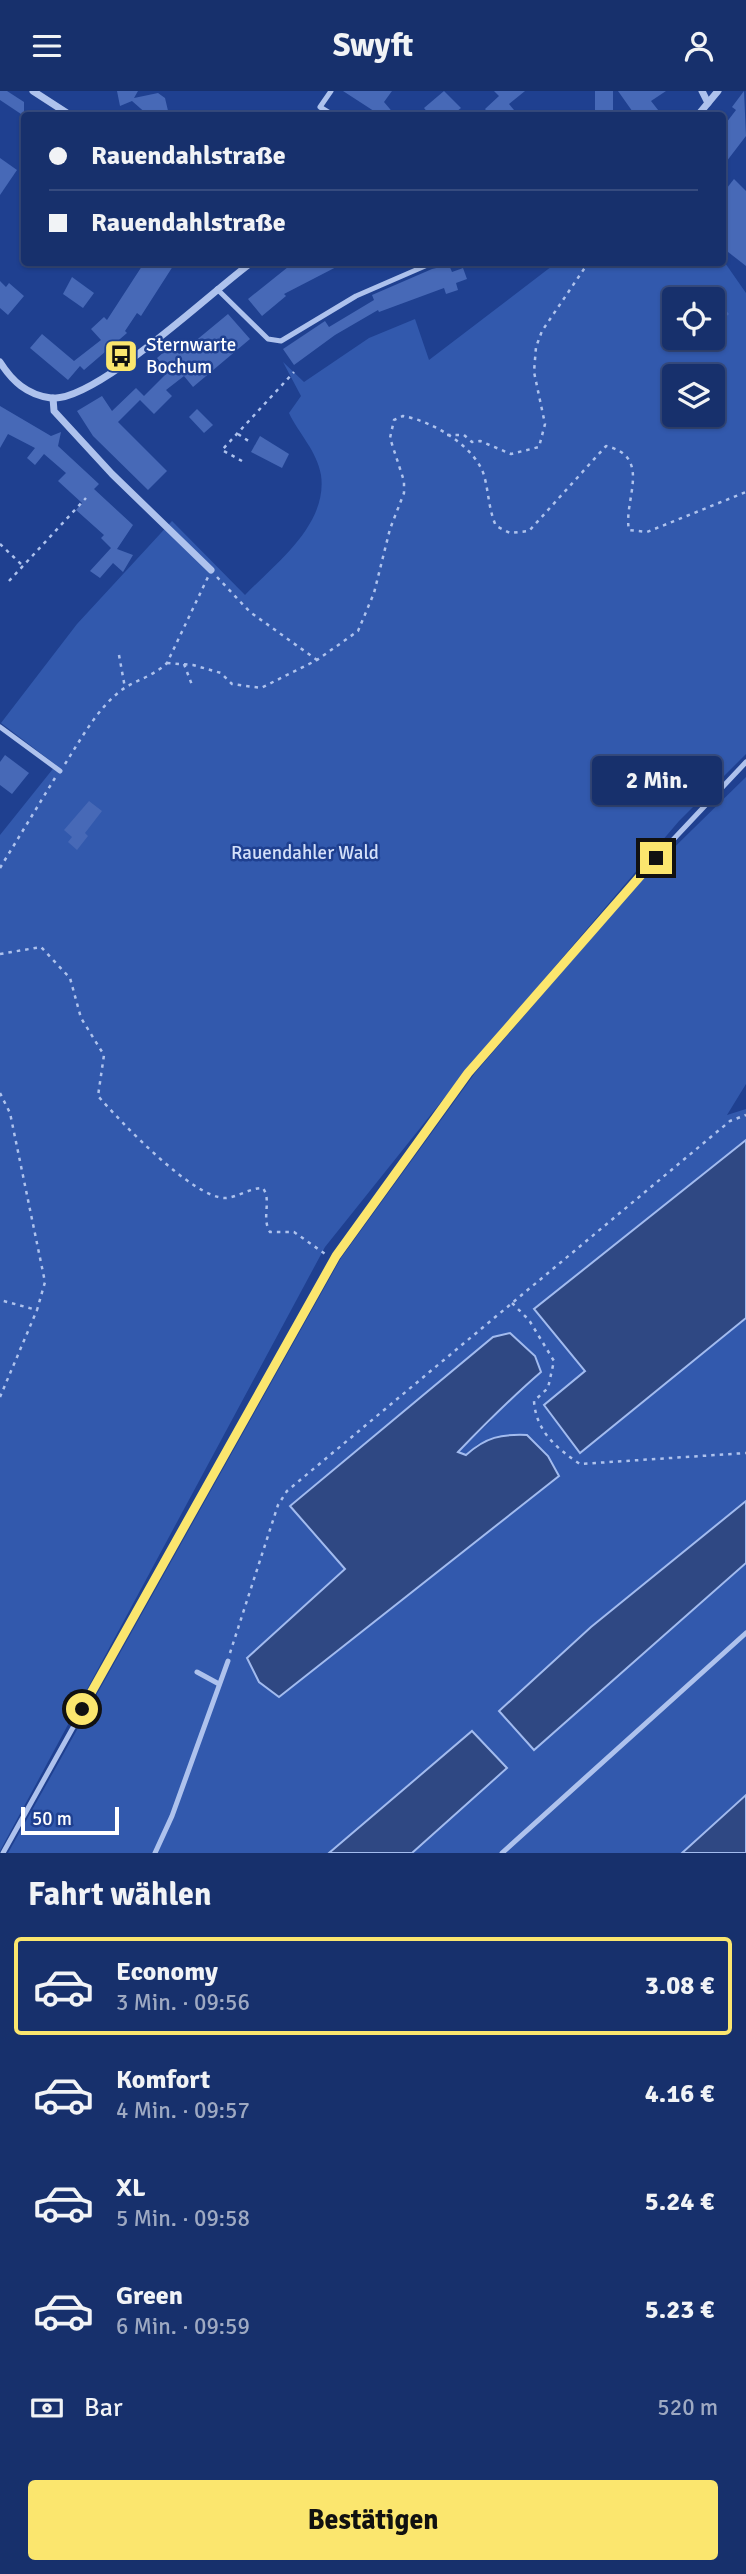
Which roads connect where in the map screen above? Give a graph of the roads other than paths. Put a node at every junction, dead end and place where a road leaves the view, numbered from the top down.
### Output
1 (33, 91) edge
2 (331, 91) edge
3 (702, 91) edge
4 (718, 91) edge
5 (708, 103) junction
6 (66, 112) edge
7 (328, 112) edge
8 (700, 112) edge
9 (247, 266) edge
10 (425, 266) edge
11 (217, 289) junction
12 (0, 362) edge
13 (53, 398) junction
14 (190, 551) junction
15 (184, 559) dead end
16 (211, 571) road end
17 (0, 727) edge
18 (746, 762) edge
19 (60, 771) road end
20 (746, 1633) edge
21 (228, 1661) road end
22 (197, 1672) dead end
23 (219, 1684) junction
24 (3, 1853) edge
25 (155, 1853) edge
26 (502, 1853) edge

1 - 6 street
2 - 7 lane
3 - 5 street
4 - 5 street
5 - 8 street
9 - 11 street
10 - 11 lane
11 - 13 street
12 - 13 street
13 - 14 street
14 - 15 street
14 - 16 street
17 - 19 lane
18 - 24 lane
20 - 26 lane
21 - 23 lane
22 - 23 lane
23 - 25 lane

